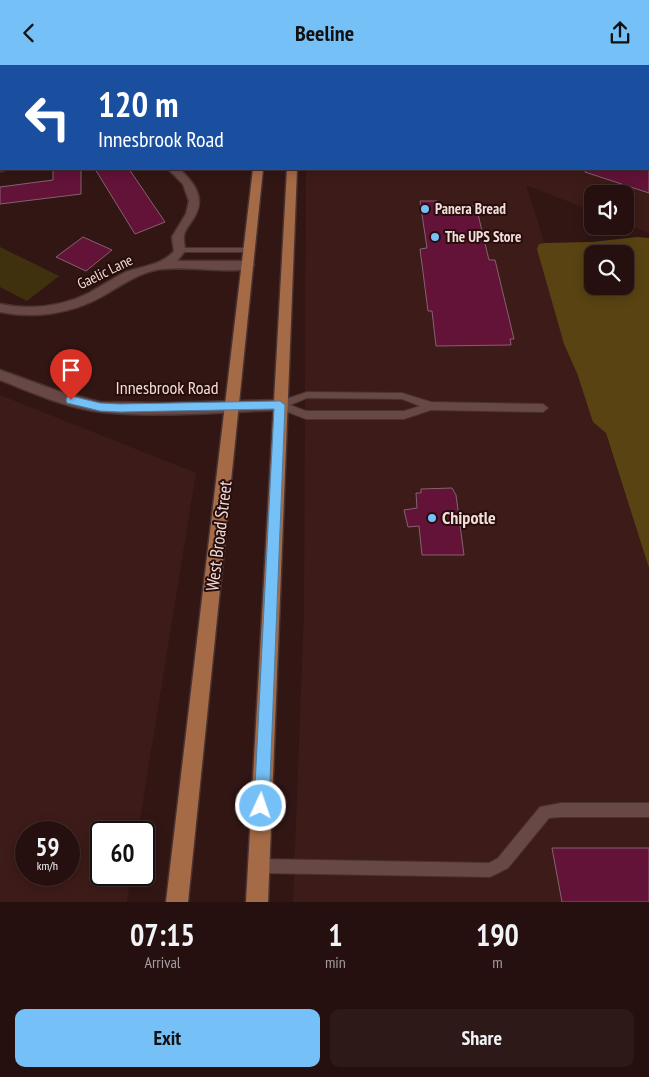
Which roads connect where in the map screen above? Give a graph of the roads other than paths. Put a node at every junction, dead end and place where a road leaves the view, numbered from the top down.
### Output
1 (174, 170) edge
2 (258, 170) edge
3 (292, 170) edge
4 (180, 250) junction
5 (250, 250) junction
6 (164, 265) junction
7 (248, 265) junction
8 (0, 308) edge
9 (0, 375) edge
10 (280, 405) junction
11 (233, 406) junction
12 (430, 406) junction
13 (543, 408) dead end
14 (649, 810) edge
15 (259, 866) junction
16 (177, 902) edge
17 (257, 902) edge

1 - 4 street
2 - 5 main road, West Broad Street
3 - 10 main road
4 - 5 lane
4 - 6 street, Gaelic Lane
5 - 7 main road, West Broad Street
6 - 7 street, Gaelic Lane
6 - 8 street, Gaelic Lane
7 - 11 main road, West Broad Street
9 - 11 street, Innesbrook Road
10 - 11 street, Innesbrook Road
10 - 12 lane
10 - 12 lane
10 - 15 main road
11 - 16 main road, West Broad Street
12 - 13 lane
14 - 15 lane
15 - 17 main road

